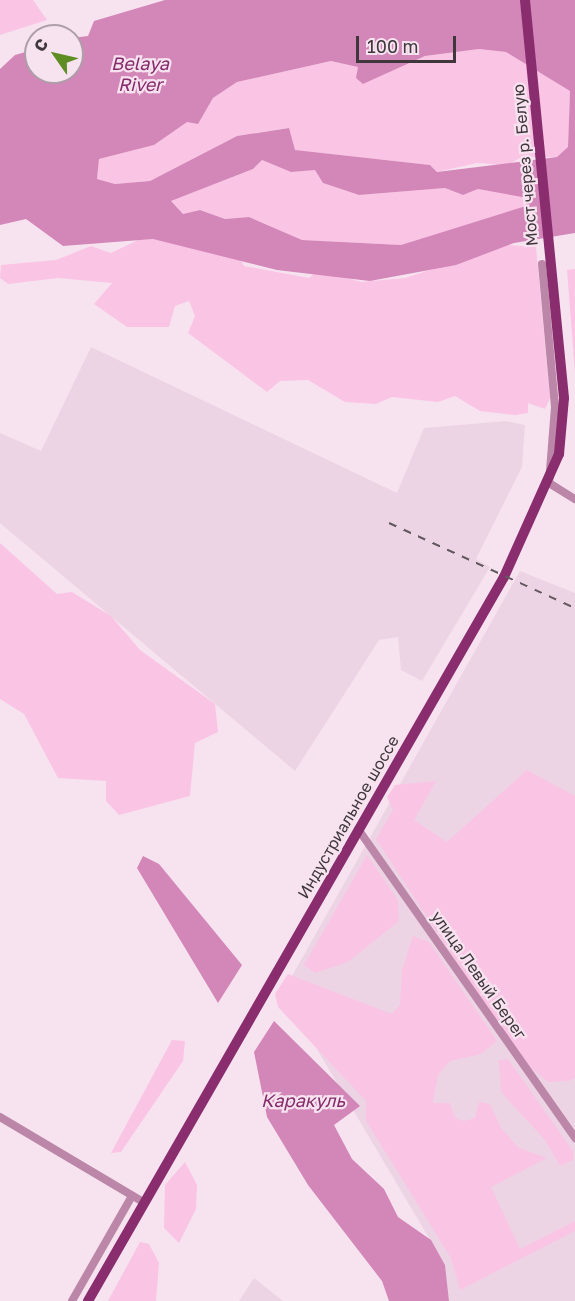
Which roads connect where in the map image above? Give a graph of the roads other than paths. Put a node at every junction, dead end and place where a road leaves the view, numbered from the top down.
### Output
1 (525, 0) edge
2 (542, 264) dead end
3 (554, 327) joint
4 (549, 483) junction
5 (575, 499) edge
6 (358, 829) junction
7 (0, 1117) edge
8 (575, 1137) edge
9 (132, 1196) junction
10 (143, 1202) junction
11 (72, 1301) edge
12 (88, 1301) edge

1 - 3 main road, Мост через р. Белую
2 - 4 street
3 - 4 main road, Индустриальное шоссе
4 - 5 street
4 - 6 main road, Индустриальное шоссе
6 - 8 street, улица Левый Берег
6 - 10 main road, Индустриальное шоссе
7 - 9 street
9 - 10 street
9 - 11 street
10 - 12 main road, Индустриальное шоссе

